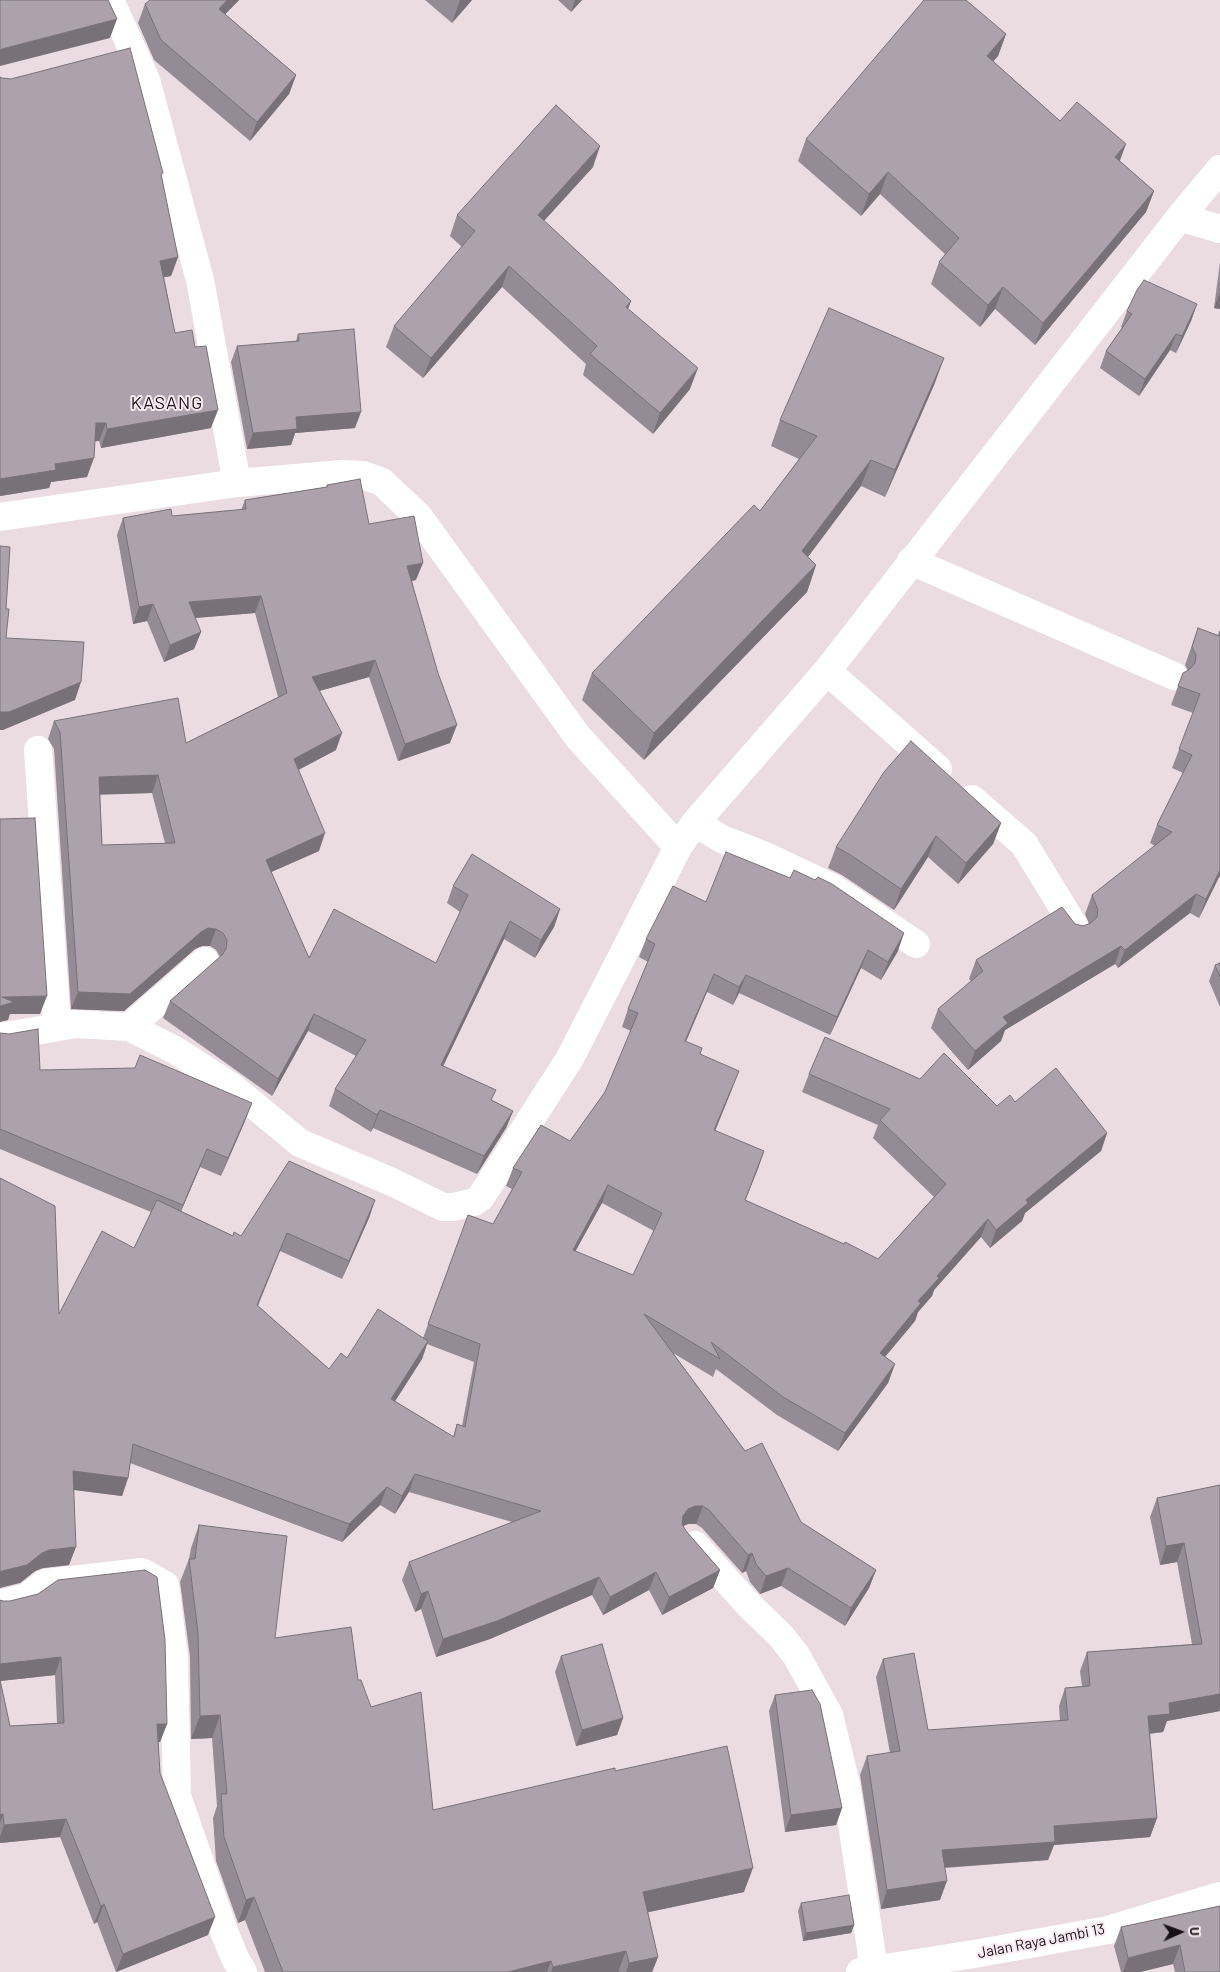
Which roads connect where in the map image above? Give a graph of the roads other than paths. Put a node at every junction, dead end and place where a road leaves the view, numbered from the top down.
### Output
1 (110, 0) edge
2 (132, 48) junction
3 (103, 56) edge
4 (1220, 169) edge
5 (1180, 217) junction
6 (1220, 229) edge
7 (237, 483) junction
8 (0, 517) edge
9 (911, 561) junction
10 (826, 670) junction
11 (1174, 676) dead end
12 (38, 750) dead end
13 (694, 823) junction
14 (678, 848) junction
15 (1076, 929) edge
16 (916, 944) dead end
17 (205, 961) dead end
18 (129, 1026) junction
19 (57, 1027) junction
20 (0, 1037) edge
21 (690, 1539) edge
22 (0, 1604) edge
23 (1220, 1896) edge
24 (867, 1970) edge
25 (243, 1972) edge

1 - 2 street
2 - 3 street
2 - 7 street
4 - 5 street
5 - 6 street
5 - 9 street
7 - 8 street
7 - 14 street
9 - 10 street
9 - 11 street
10 - 13 street
10 - 15 street
12 - 19 street
13 - 14 street
13 - 16 street
14 - 18 street
17 - 18 street
18 - 19 street
19 - 20 street
21 - 24 street
22 - 25 street
23 - 24 street, Jalan Raya Jambi 13

